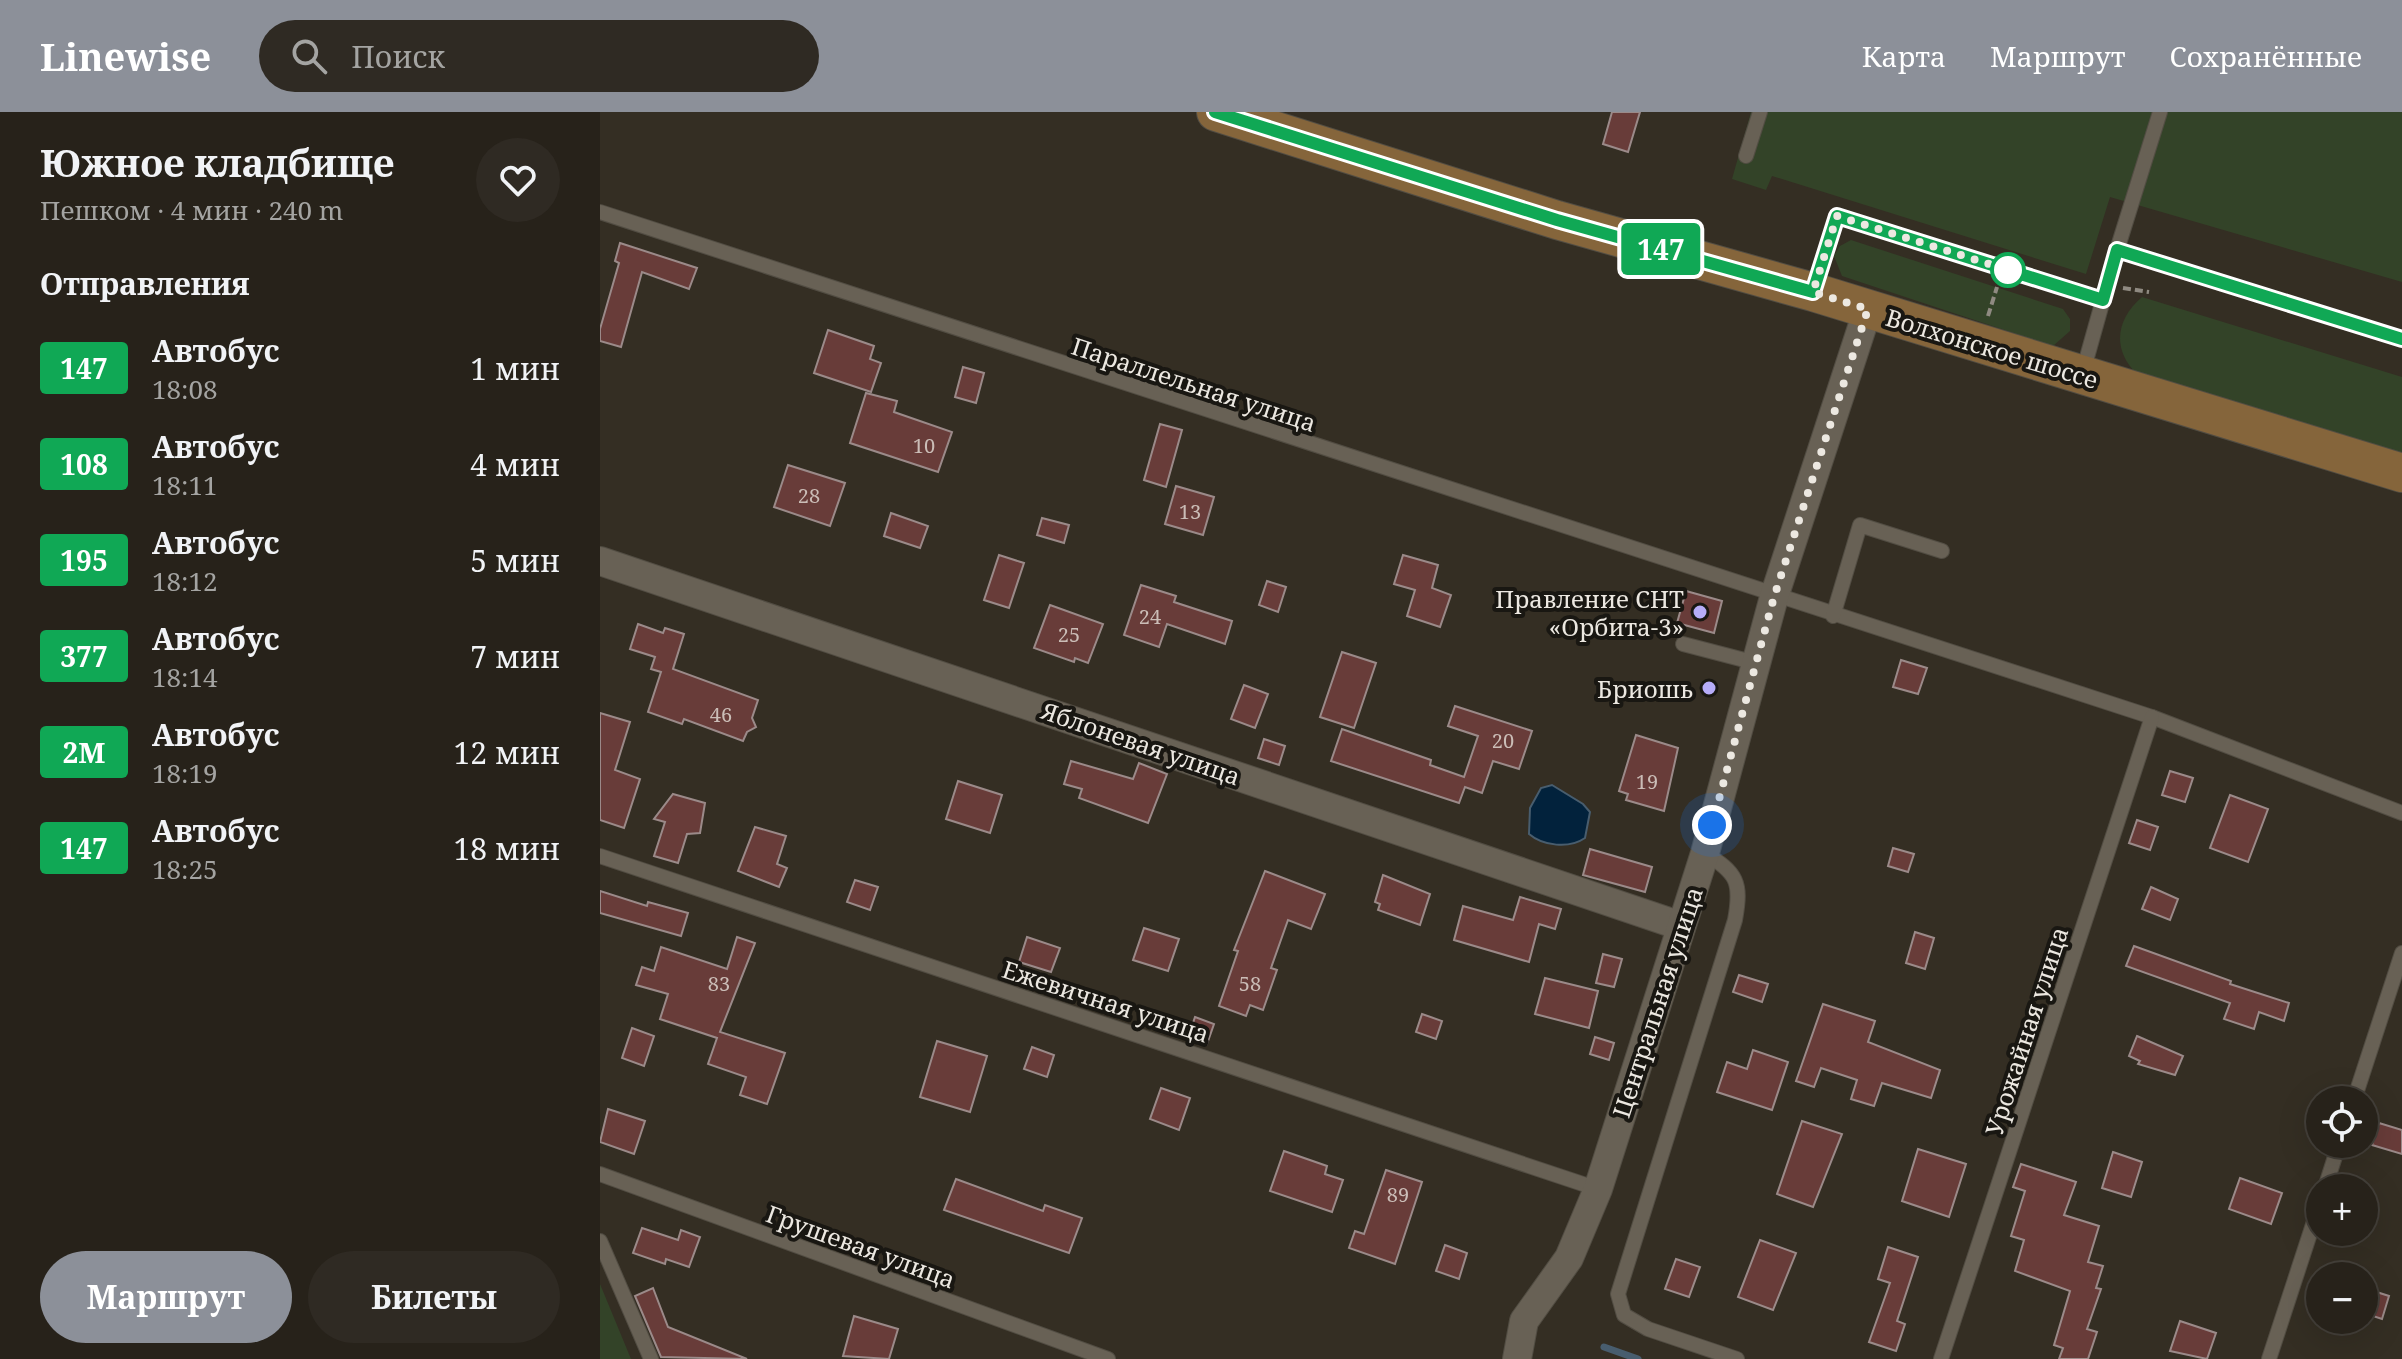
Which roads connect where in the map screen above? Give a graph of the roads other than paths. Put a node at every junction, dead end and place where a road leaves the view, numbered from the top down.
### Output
1 (1216, 112) edge
2 (1760, 112) edge
3 (2160, 112) edge
4 (1746, 156) dead end
5 (600, 212) edge
6 (2117, 250) junction
7 (1813, 292) junction
8 (2103, 300) junction
9 (1868, 309) junction
10 (2402, 339) edge
11 (2081, 376) junction
12 (2402, 473) edge
13 (1942, 551) dead end
14 (600, 561) edge
15 (1774, 597) junction
16 (1833, 616) junction
17 (1683, 644) dead end
18 (1756, 663) junction
19 (2152, 717) junction
20 (2402, 813) edge
21 (1705, 853) junction
22 (600, 856) edge
23 (1681, 926) junction
24 (2402, 953) edge
25 (2359, 1086) edge
26 (600, 1174) edge
27 (1598, 1189) junction
28 (600, 1241) edge
29 (2306, 1246) edge
30 (651, 1359) edge
31 (1108, 1359) edge
32 (1517, 1359) edge
33 (1737, 1359) edge
34 (1941, 1359) edge
35 (2269, 1359) edge

1 - 7 main road, Волхонское шоссе
2 - 4 lane
3 - 6 lane
5 - 15 lane, Параллельная улица
6 - 8 lane
6 - 10 lane
7 - 8 lane
7 - 9 main road, Волхонское шоссе
8 - 11 lane
9 - 11 main road, Волхонское шоссе
9 - 15 street, Центральная улица
11 - 12 main road, Волхонское шоссе
13 - 16 lane
14 - 23 street, Яблоневая улица
15 - 16 lane, Параллельная улица
15 - 18 street, Центральная улица
16 - 19 lane, Параллельная улица
17 - 18 lane
18 - 21 street, Центральная улица
19 - 20 lane, Параллельная улица
19 - 34 lane, Урожайная улица
21 - 23 street, Центральная улица
21 - 33 lane
22 - 27 lane, Ежевичная улица
23 - 27 street, Центральная улица
24 - 25 lane
26 - 31 lane, Грушевая улица
27 - 32 street, Центральная улица
28 - 30 lane
29 - 35 lane

